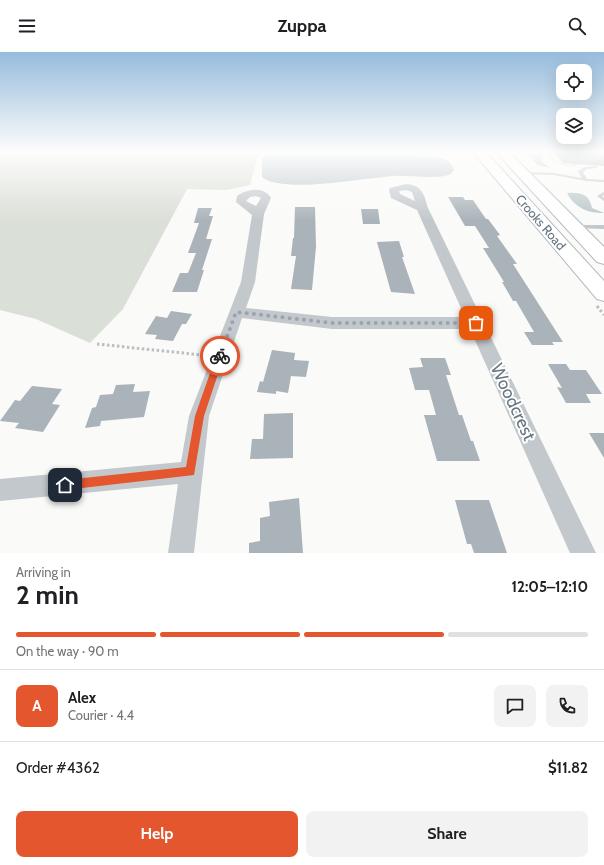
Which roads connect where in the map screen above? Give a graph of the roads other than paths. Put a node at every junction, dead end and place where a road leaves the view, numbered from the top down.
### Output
1 (498, 174) edge
2 (523, 174) edge
3 (556, 174) edge
4 (582, 174) edge
5 (586, 180) junction
6 (604, 181) edge
7 (604, 193) edge
8 (604, 200) edge
9 (422, 208) dead end
10 (258, 214) dead end
11 (534, 214) junction
12 (570, 223) junction
13 (604, 227) edge
14 (604, 258) edge
15 (604, 294) edge
16 (236, 312) junction
17 (476, 323) junction
18 (190, 472) junction
19 (0, 490) edge
20 (181, 553) edge
21 (583, 553) edge

1 - 11 main road, Crooks Road
2 - 12 main road, Crooks Road
3 - 5 lane
4 - 5 lane
5 - 6 lane
7 - 8 lane
9 - 17 street, Woodcrest
10 - 16 street
11 - 12 main road
11 - 15 main road, Crooks Road
12 - 13 lane
12 - 14 main road, Crooks Road
16 - 17 street
16 - 18 street
17 - 21 street, Woodcrest
18 - 19 street
18 - 20 street

